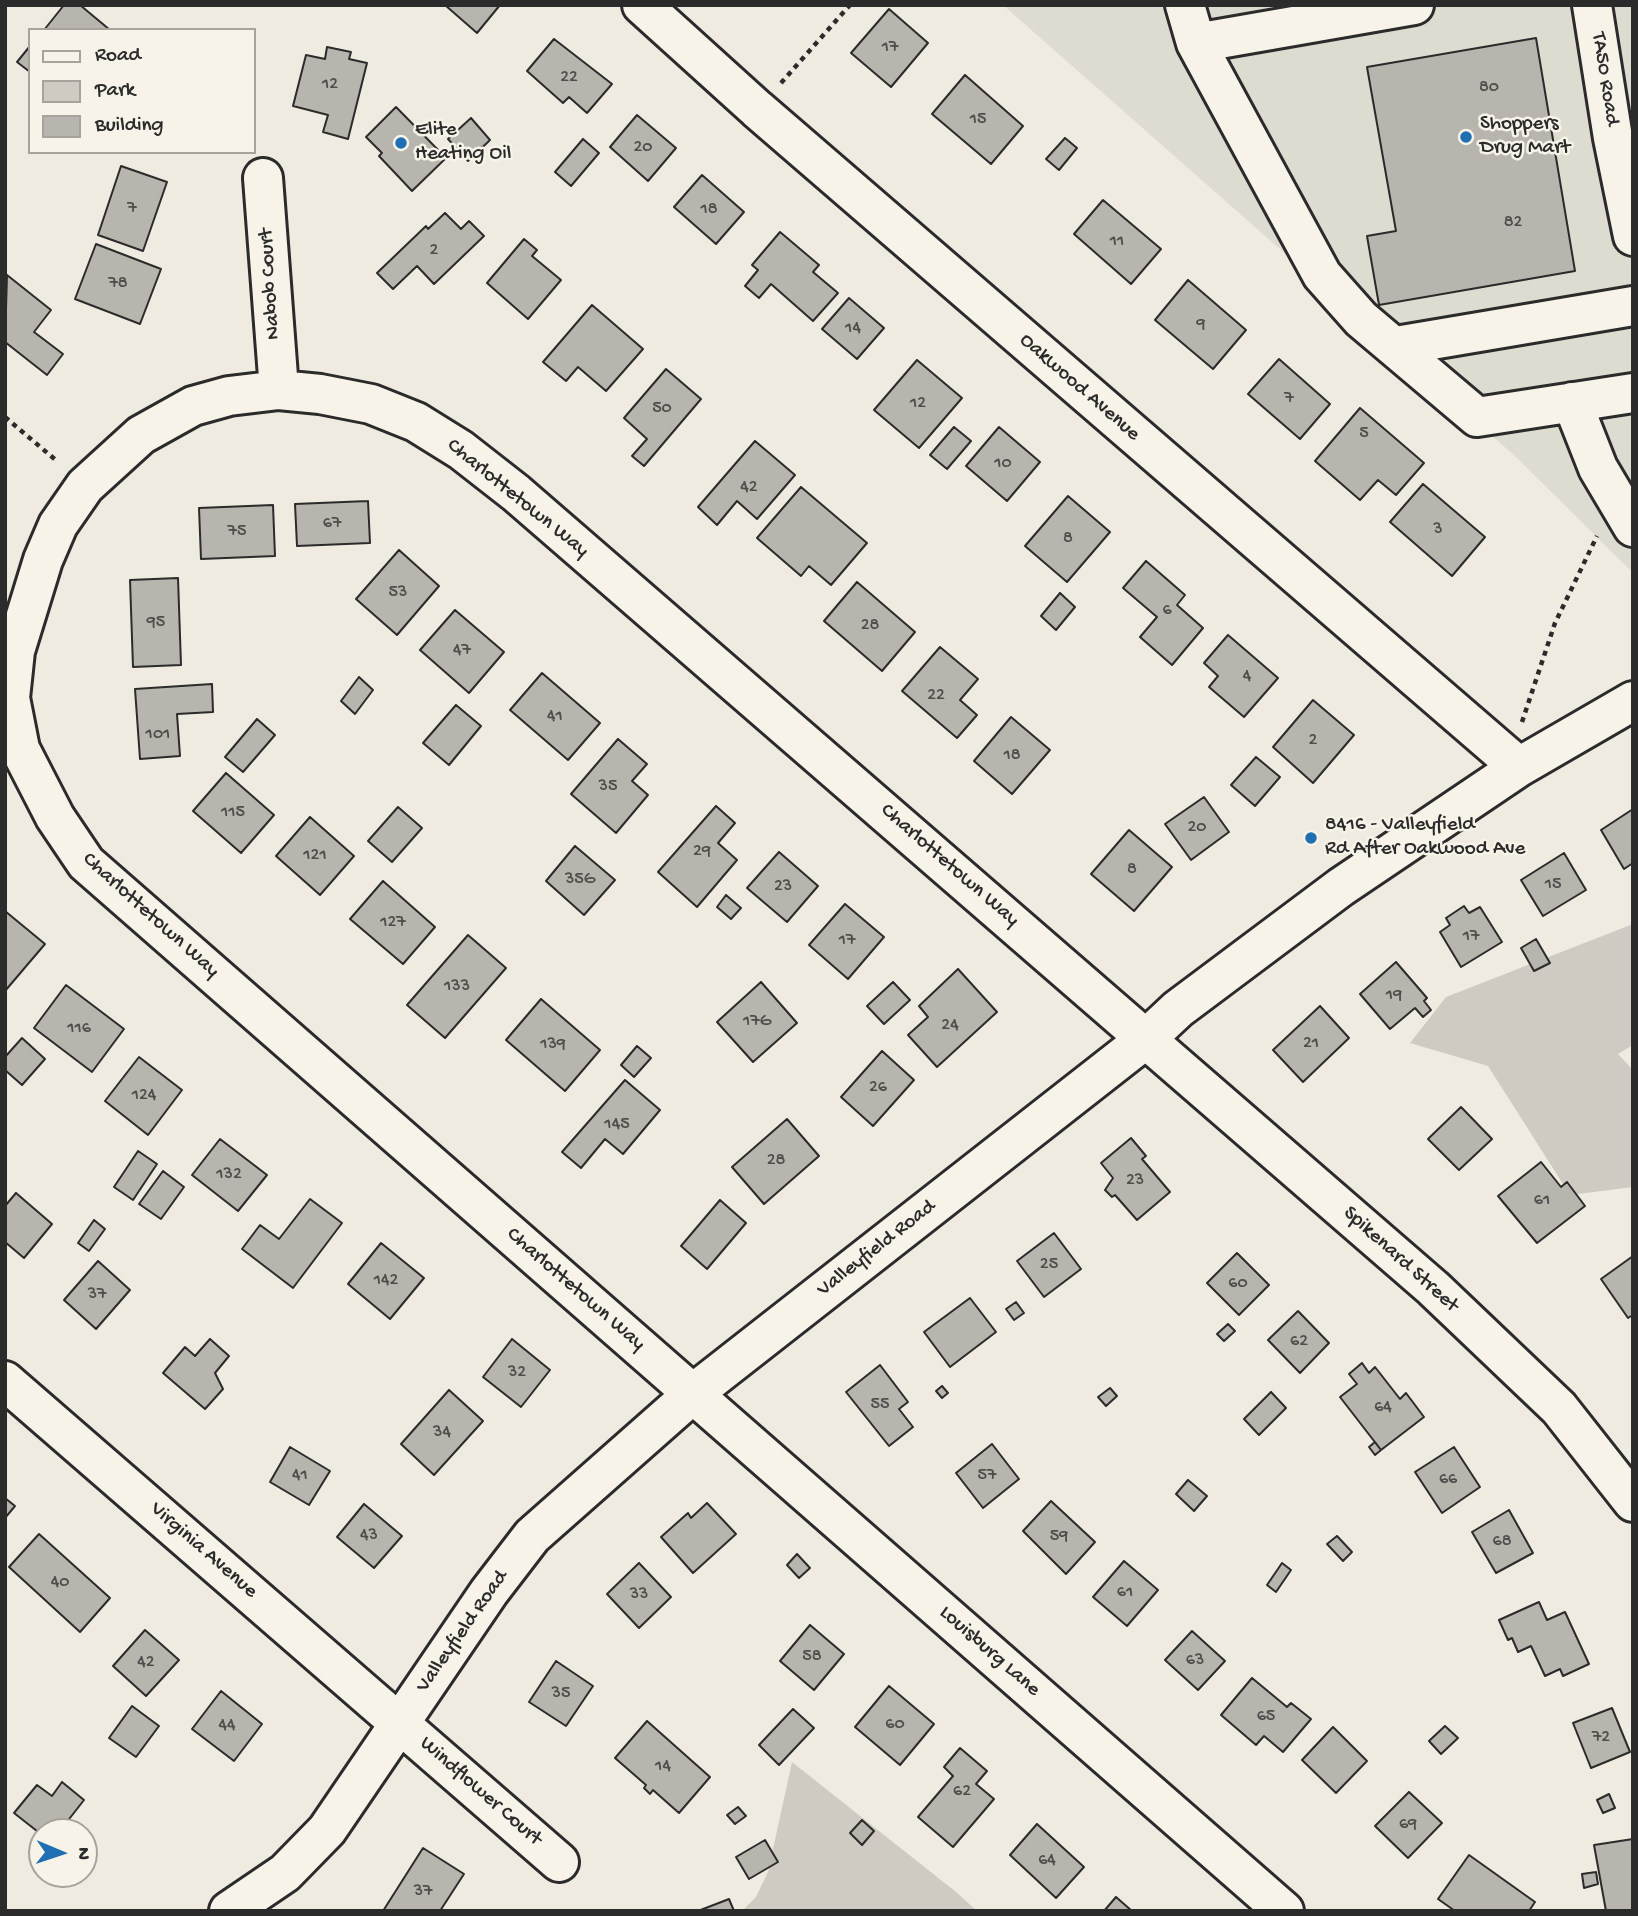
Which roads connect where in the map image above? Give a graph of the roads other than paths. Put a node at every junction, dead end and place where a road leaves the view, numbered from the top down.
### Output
1 (642, 5) edge
2 (1185, 5) edge
3 (1414, 5) edge
4 (1592, 5) edge
5 (1196, 43) junction
6 (1620, 105) edge
7 (262, 178) dead end
8 (1631, 220) edge
9 (1633, 306) edge
10 (1396, 346) junction
11 (279, 390) junction
12 (1633, 393) edge
13 (1572, 402) junction
14 (1618, 526) edge
15 (7, 699) edge
16 (1633, 701) edge
17 (1530, 761) junction
18 (1147, 1038) junction
19 (5, 1381) edge
20 (695, 1392) junction
21 (1633, 1502) edge
22 (400, 1722) junction
23 (559, 1862) dead end
24 (229, 1911) edge
25 (1284, 1911) edge

1 - 17 street, Oakwood Avenue
2 - 5 street
3 - 5 street
4 - 6 street, TA50 Road
5 - 10 street
6 - 8 street, TA50 Road
7 - 11 street, Nabob Court
9 - 10 street
10 - 13 street
11 - 15 street, Charlottetown Way
11 - 18 street, Charlottetown Way
12 - 13 street
13 - 14 street
15 - 20 street, Charlottetown Way
16 - 17 street, Valleyfield Road
17 - 18 street, Valleyfield Road
18 - 20 street, Valleyfield Road
18 - 21 street, Spikenard Street
19 - 22 street, Virginia Avenue
20 - 22 street, Valleyfield Road
20 - 25 street, Louisburg Lane
22 - 23 street, Windflower Court
22 - 24 street, Valleyfield Road

